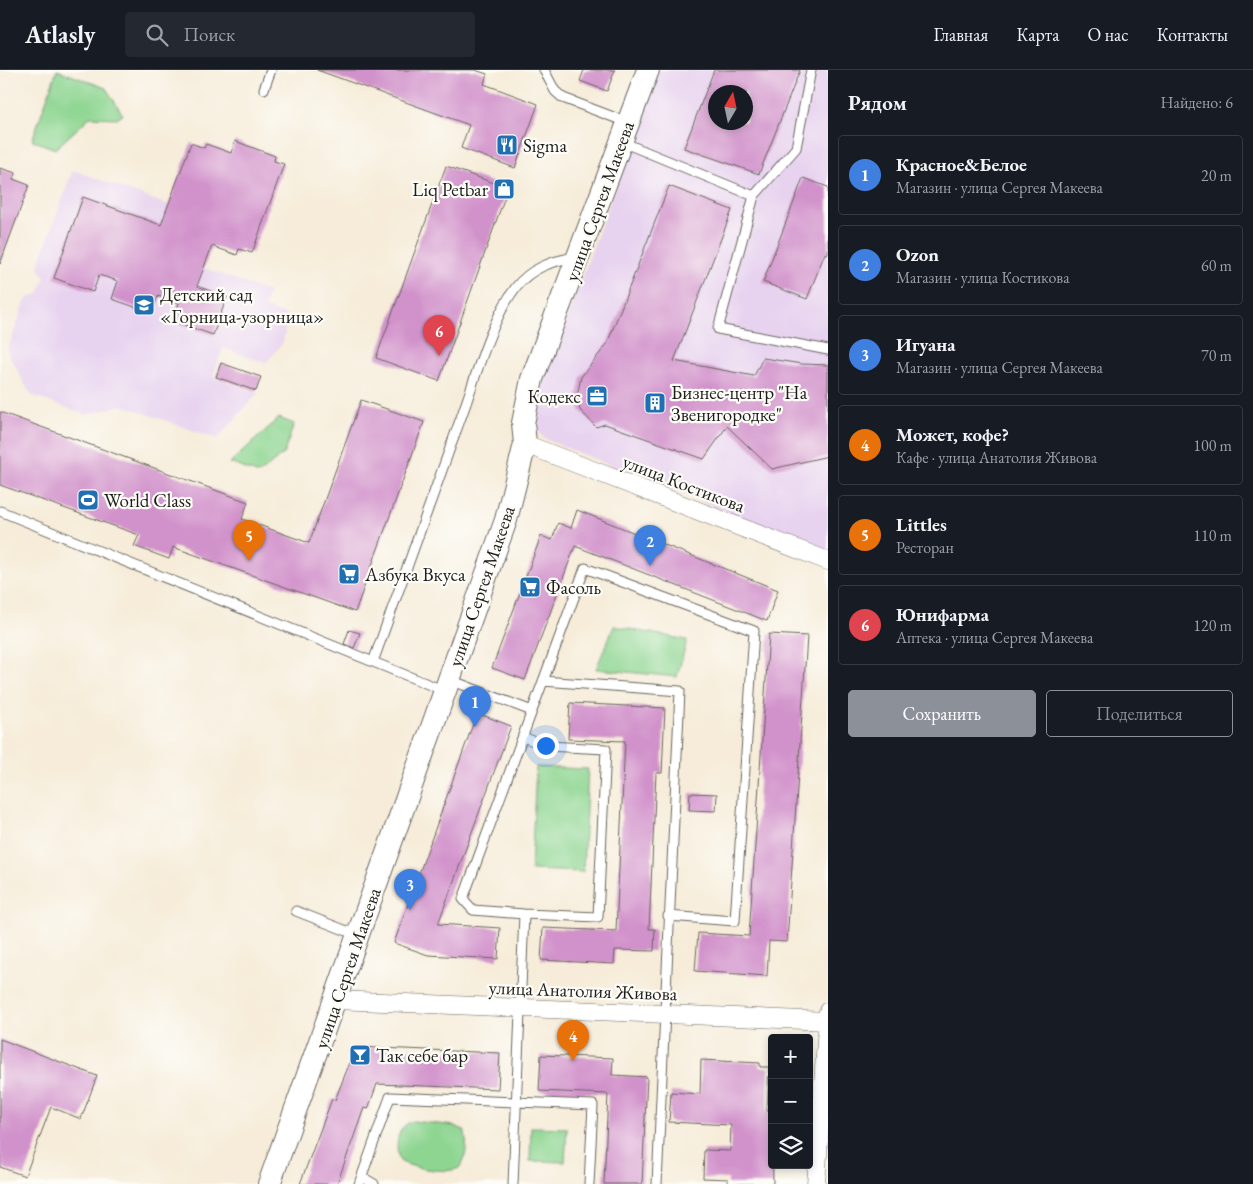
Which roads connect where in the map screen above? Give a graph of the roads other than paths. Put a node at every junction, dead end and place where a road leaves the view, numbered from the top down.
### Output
1 (271, 70) edge
2 (544, 70) edge
3 (648, 70) edge
4 (811, 70) edge
5 (264, 89) dead end
6 (625, 132) junction
7 (754, 196) junction
8 (580, 257) junction
9 (828, 350) edge
10 (525, 444) junction
11 (0, 511) edge
12 (828, 561) edge
13 (373, 662) junction
14 (543, 682) junction
15 (447, 685) junction
16 (532, 710) junction
17 (522, 737) junction
18 (296, 912) dead end
19 (524, 914) junction
20 (668, 916) junction
21 (358, 936) junction
22 (336, 1000) junction
23 (520, 1009) junction
24 (663, 1014) junction
25 (828, 1018) edge
26 (518, 1101) junction
27 (360, 1181) edge
28 (269, 1184) edge
29 (374, 1184) edge
30 (512, 1184) edge
31 (589, 1184) edge
32 (657, 1184) edge
33 (816, 1184) edge

1 - 5 lane
2 - 6 lane
3 - 6 street, улица Сергея Макеева
4 - 7 lane
6 - 7 lane
6 - 8 street, улица Сергея Макеева
7 - 9 lane
8 - 10 street, улица Сергея Макеева
8 - 13 lane
10 - 12 street, улица Костикова
10 - 15 street, улица Сергея Макеева
11 - 13 lane
13 - 15 lane
14 - 16 lane
14 - 20 lane
14 - 20 lane
15 - 16 lane
15 - 21 street, улица Сергея Макеева
16 - 17 lane
17 - 19 lane
17 - 19 lane
18 - 21 lane
19 - 23 lane
20 - 24 lane
21 - 22 street, улица Сергея Макеева
22 - 23 street, улица Анатолия Живова
22 - 28 street, улица Сергея Макеева
23 - 24 street, улица Анатолия Живова
23 - 26 lane
24 - 25 street, улица Анатолия Живова
24 - 32 lane
25 - 33 street
26 - 27 lane
26 - 30 lane
26 - 31 lane
27 - 29 lane

